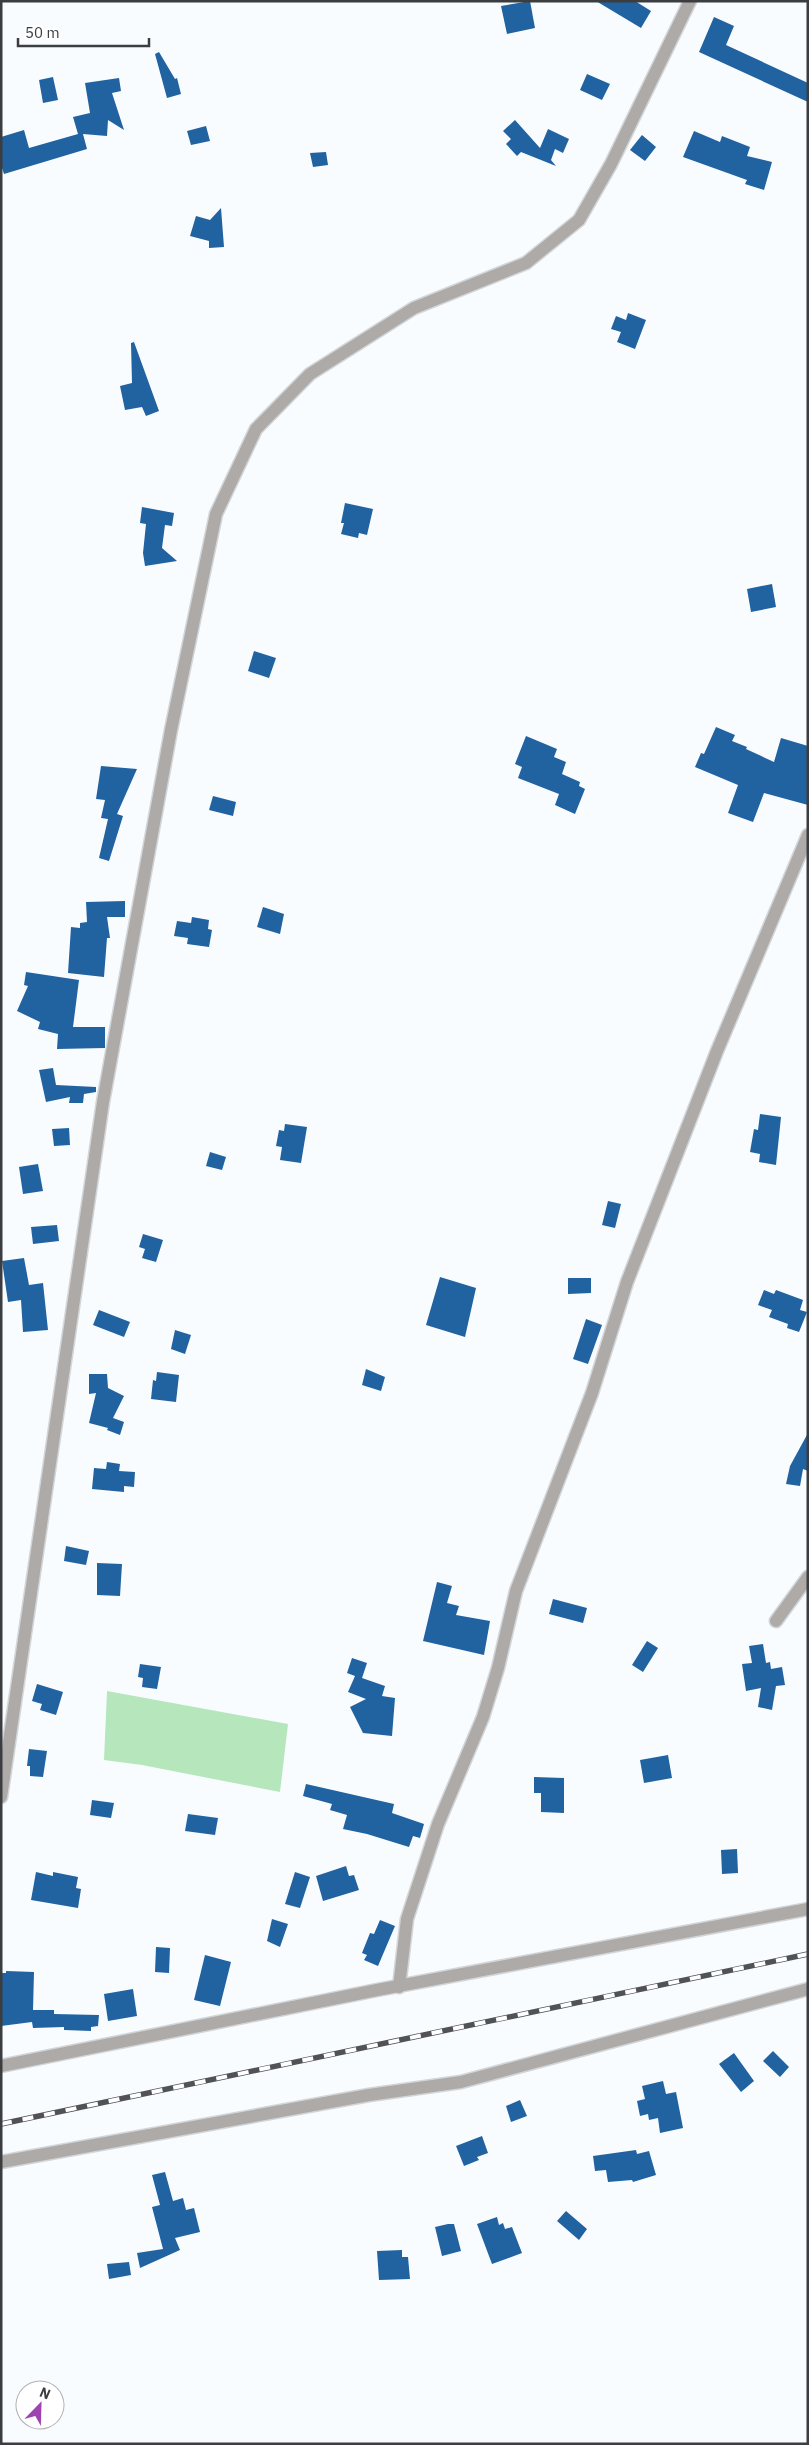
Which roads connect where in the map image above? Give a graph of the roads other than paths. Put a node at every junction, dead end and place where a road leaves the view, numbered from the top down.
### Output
1 (690, 1) edge
2 (808, 835) edge
3 (808, 1577) edge
4 (776, 1620) dead end
5 (1, 1797) edge
6 (808, 1909) edge
7 (398, 1987) junction
8 (808, 1989) edge
9 (1, 2066) edge
10 (1, 2162) edge

1 - 5 street
2 - 7 street
3 - 4 street
6 - 7 street
7 - 9 street
8 - 10 street

